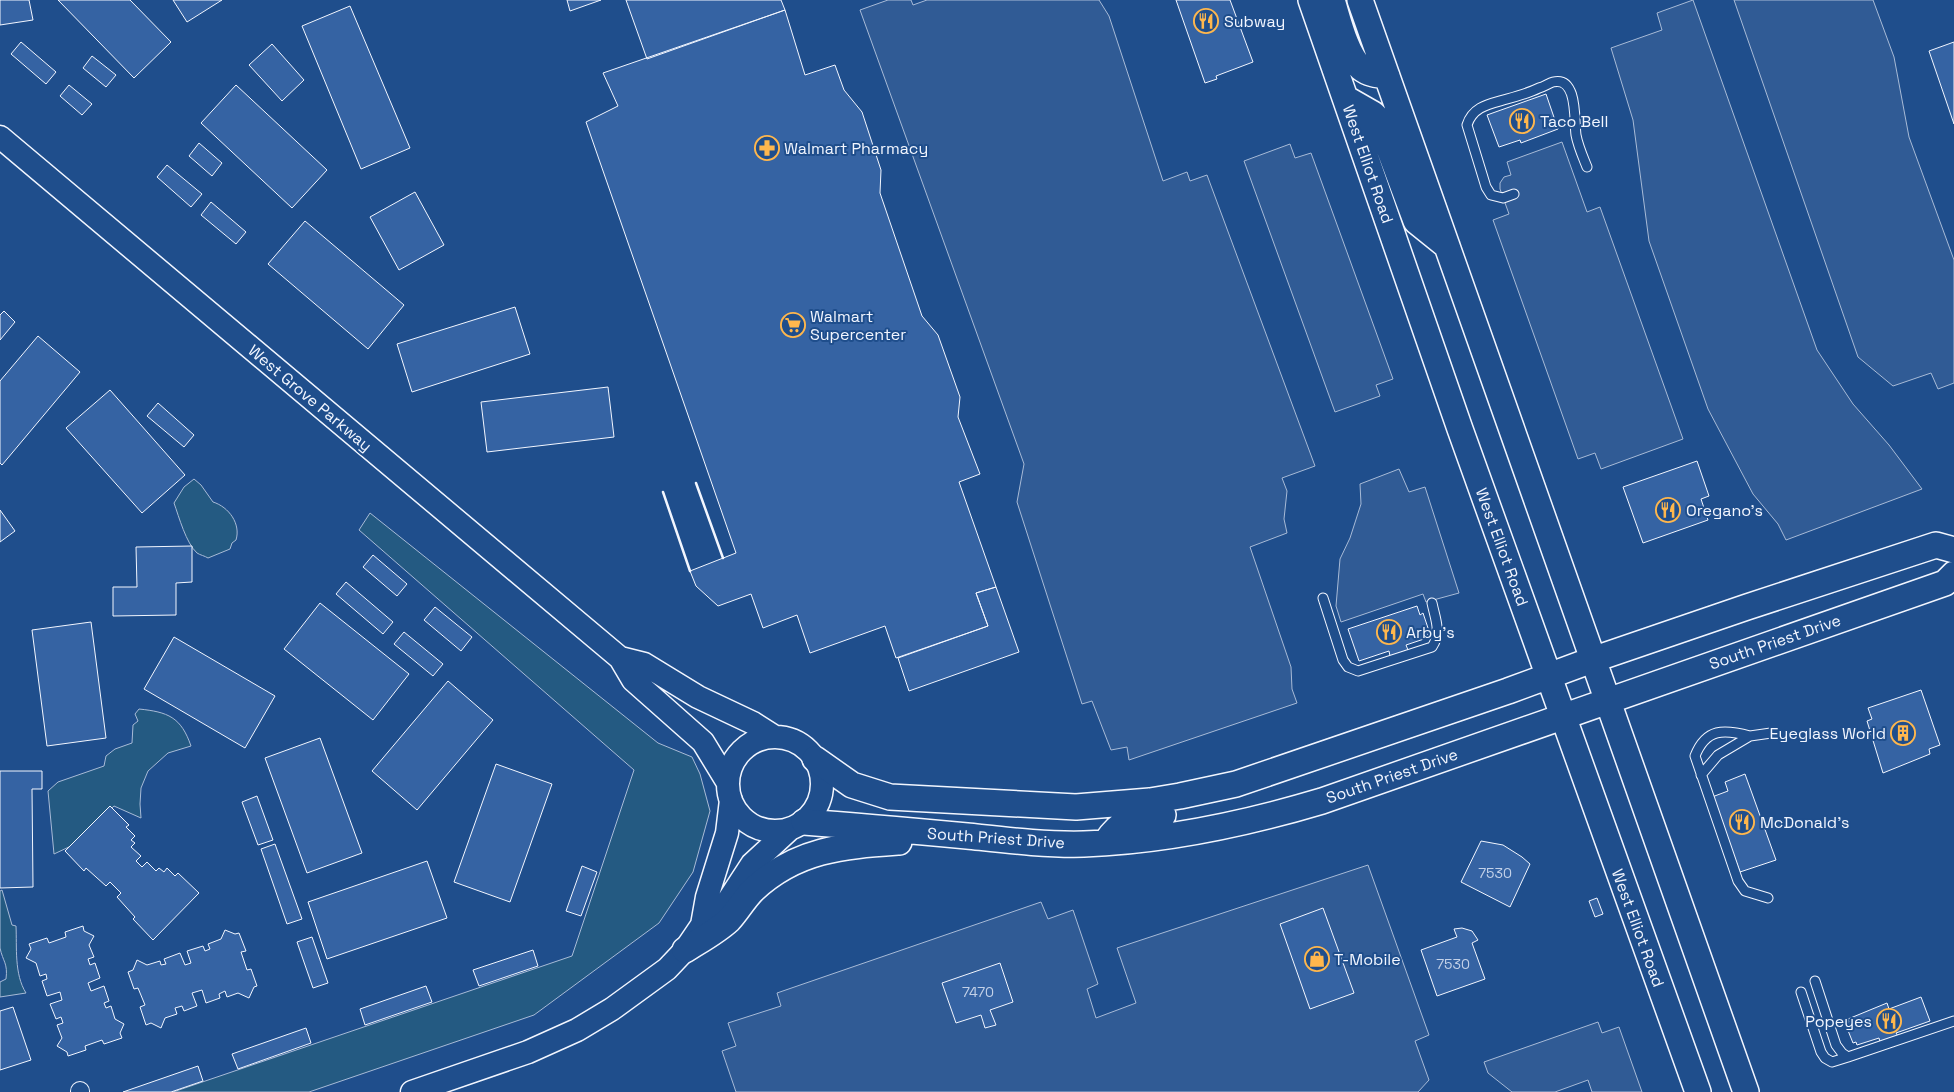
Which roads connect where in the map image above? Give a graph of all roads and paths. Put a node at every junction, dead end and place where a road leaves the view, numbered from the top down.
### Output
1 (1310, 0) edge
2 (1332, 0) edge
3 (1360, 0) edge
4 (1387, 76) junction
5 (1345, 98) junction
6 (0, 137) edge
7 (1587, 168) dead end
8 (1514, 194) dead end
9 (1447, 246) junction
10 (1954, 550) edge
11 (1954, 574) edge
12 (1323, 598) dead end
13 (1432, 603) dead end
14 (620, 658) junction
15 (1592, 660) junction
16 (1549, 677) junction
17 (1607, 700) junction
18 (1562, 716) junction
19 (1771, 733) dead end
20 (776, 736) junction
21 (1750, 736) junction
22 (815, 759) junction
23 (1701, 774) junction
24 (1236, 784) junction
25 (730, 792) junction
26 (797, 825) junction
27 (968, 836) junction
28 (1106, 842) junction
29 (1768, 898) dead end
30 (702, 925) junction
31 (684, 950) junction
32 (1815, 981) dead end
33 (1801, 992) dead end
34 (1954, 1021) edge
35 (1848, 1057) junction
36 (454, 1085) edge
37 (412, 1092) edge
38 (1698, 1092) edge
39 (1746, 1092) edge

1 - 5 main road, West Elliot Road
2 - 4 main road
3 - 4 main road
4 - 9 main road
5 - 9 main road
5 - 16 main road, West Elliot Road
6 - 14 street, West Grove Parkway
7 - 8 lane
9 - 15 main road
10 - 15 main road, South Priest Drive
11 - 17 main road, South Priest Drive
12 - 13 lane
14 - 20 street, West Grove Parkway
14 - 25 street, West Grove Parkway
15 - 16 main road, South Priest Drive
15 - 17 main road
16 - 18 main road, West Elliot Road
16 - 24 main road, South Priest Drive
17 - 18 main road, South Priest Drive
17 - 39 main road
18 - 28 main road, South Priest Drive
18 - 38 main road, West Elliot Road
19 - 21 lane
20 - 22 street
20 - 25 street
21 - 23 lane
21 - 23 lane
22 - 24 main road, South Priest Drive
22 - 26 street
23 - 29 lane
24 - 28 main road
25 - 26 street
25 - 30 street
26 - 27 main road, South Priest Drive
26 - 30 street
27 - 28 main road, South Priest Drive
27 - 31 main road
30 - 31 street
31 - 36 street
32 - 35 lane
33 - 35 lane
34 - 35 lane
36 - 37 street

